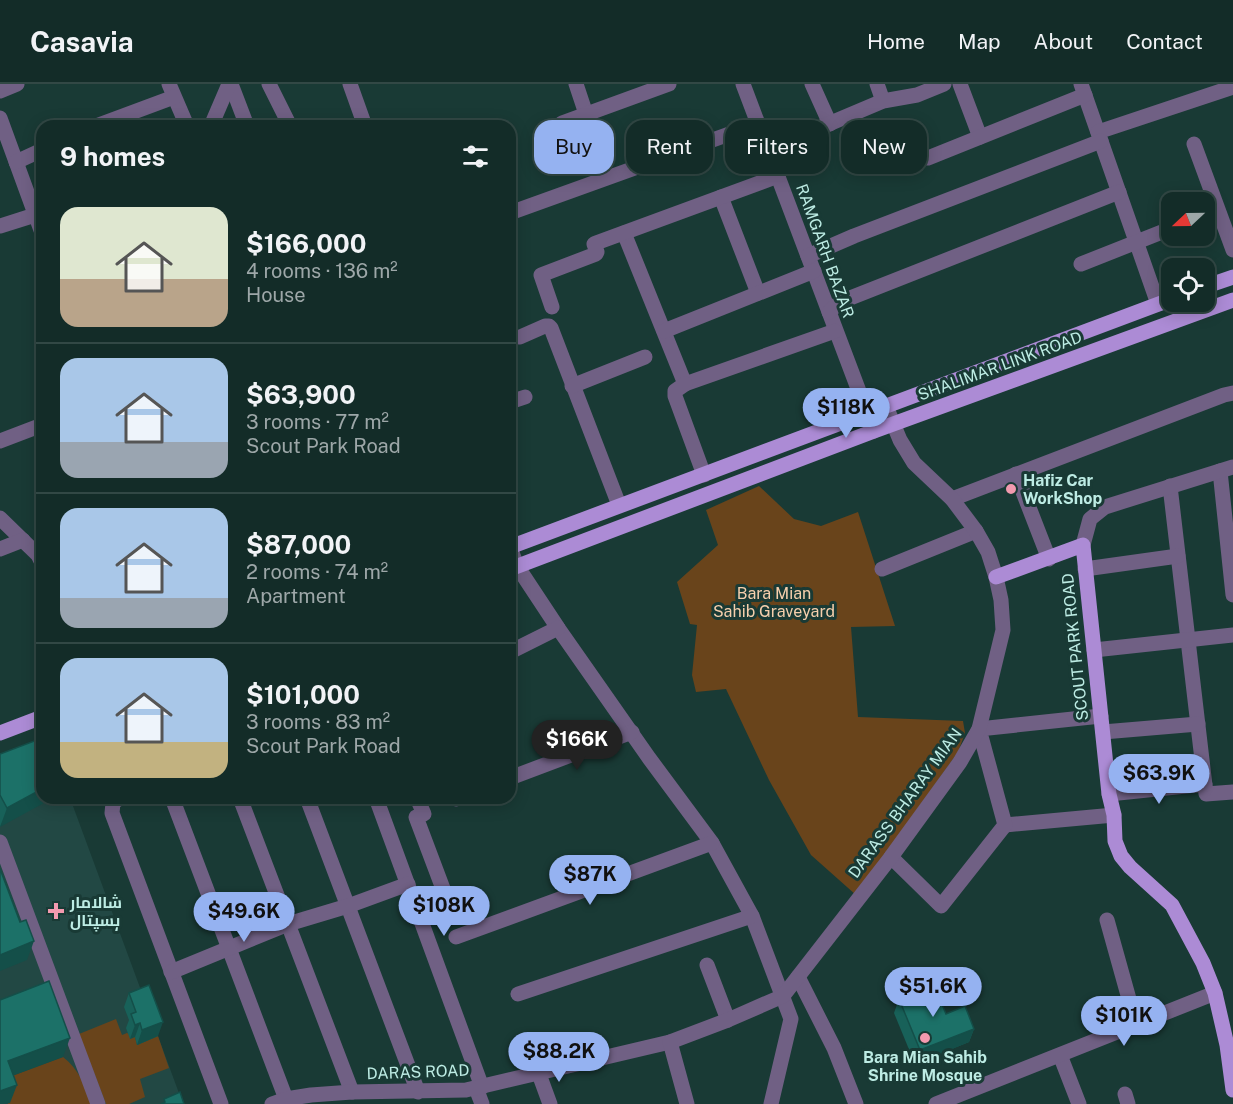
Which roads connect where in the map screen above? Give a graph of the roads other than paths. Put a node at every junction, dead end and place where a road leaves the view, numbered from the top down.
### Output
1 (17, 84) edge
2 (230, 84) edge
3 (269, 84) edge
4 (351, 84) edge
5 (576, 84) edge
6 (669, 84) edge
7 (743, 84) edge
8 (812, 84) edge
9 (877, 84) edge
10 (944, 84) edge
11 (960, 84) edge
12 (1233, 87) edge
13 (638, 89) edge
14 (171, 90) edge
15 (1083, 90) edge
16 (0, 91) edge
17 (883, 101) junction
18 (586, 114) junction
19 (0, 118) edge
20 (108, 120) edge
21 (184, 120) edge
22 (214, 120) edge
23 (245, 120) edge
24 (287, 120) edge
25 (363, 120) edge
26 (570, 120) edge
27 (756, 120) edge
28 (830, 124) joint
29 (725, 135) edge
30 (1099, 136) junction
31 (980, 137) junction
32 (1194, 144) dead end
33 (36, 153) edge
34 (928, 158) dead end
35 (16, 162) junction
36 (778, 176) joint
37 (1119, 192) junction
38 (1206, 192) edge
39 (721, 197) junction
40 (516, 211) edge
41 (35, 215) joint
42 (1215, 219) edge
43 (0, 226) edge
44 (1161, 232) edge
45 (624, 233) junction
46 (1136, 242) junction
47 (1233, 250) edge
48 (811, 264) junction
49 (1081, 264) dead end
50 (1233, 277) edge
51 (1215, 283) edge
52 (758, 293) junction
53 (1161, 294) edge
54 (1233, 300) edge
55 (1161, 303) edge
56 (552, 307) dead end
57 (829, 312) junction
58 (664, 331) junction
59 (835, 331) junction
60 (520, 337) dead end
61 (645, 357) dead end
62 (685, 384) junction
63 (572, 386) junction
64 (1233, 393) edge
65 (525, 397) dead end
66 (516, 400) edge
67 (886, 406) junction
68 (867, 413) junction
69 (893, 424) junction
70 (36, 427) edge
71 (874, 431) junction
72 (0, 441) edge
73 (1227, 469) edge
74 (1016, 474) junction
75 (704, 475) junction
76 (1170, 486) junction
77 (952, 498) junction
78 (619, 505) junction
79 (0, 518) edge
80 (976, 531) junction
81 (23, 540) junction
82 (516, 545) edge
83 (1083, 545) junction
84 (0, 549) edge
85 (36, 553) edge
86 (1178, 556) junction
87 (1049, 558) junction
88 (516, 567) edge
89 (882, 569) dead end
90 (1085, 569) junction
91 (516, 571) edge
92 (996, 577) junction
93 (1233, 595) edge
94 (558, 628) junction
95 (1233, 635) edge
96 (1188, 640) junction
97 (516, 649) edge
98 (1094, 650) junction
99 (1101, 716) junction
100 (36, 719) edge
101 (1198, 724) junction
102 (979, 729) junction
103 (632, 732) junction
104 (1103, 732) junction
105 (0, 733) edge
106 (516, 776) edge
107 (1205, 784) junction
108 (1233, 792) edge
109 (1109, 794) junction
110 (113, 804) edge
111 (174, 804) edge
112 (242, 804) edge
113 (309, 804) edge
114 (378, 804) edge
115 (420, 804) edge
116 (1114, 815) junction
117 (1005, 825) junction
118 (0, 842) edge
119 (712, 843) junction
120 (891, 857) junction
121 (408, 884) junction
122 (445, 894) dead end
123 (348, 906) junction
124 (752, 916) junction
125 (1107, 920) dead end
126 (288, 924) junction
127 (456, 937) dead end
128 (229, 948) junction
129 (707, 965) dead end
130 (171, 972) junction
131 (791, 986) junction
132 (1215, 993) junction
133 (518, 994) dead end
134 (728, 1020) junction
135 (1136, 1024) junction
136 (670, 1042) junction
137 (1060, 1055) junction
138 (538, 1074) junction
139 (479, 1087) junction
140 (1233, 1090) edge
141 (352, 1092) junction
142 (412, 1096) edge
143 (956, 1100) edge
144 (279, 1101) edge
145 (98, 1104) edge
146 (221, 1104) edge
147 (482, 1104) edge
148 (550, 1104) edge
149 (687, 1104) edge
150 (771, 1104) edge
151 (856, 1104) edge
152 (936, 1104) edge
153 (1079, 1104) edge

1 - 16 street
2 - 22 street
2 - 23 street
3 - 24 street
4 - 25 street
5 - 18 street
6 - 13 street
7 - 27 street, RAMGARH BAZAR
8 - 28 street
9 - 17 street
10 - 17 street
11 - 31 street
12 - 30 street
13 - 18 street
14 - 20 street
14 - 21 street
15 - 30 street
15 - 31 street
17 - 28 street
18 - 26 street
19 - 35 street
29 - 40 street
30 - 37 street
30 - 48 street
31 - 34 street
32 - 38 street
33 - 35 street
35 - 41 street
36 - 39 street
36 - 48 street, RAMGARH BAZAR
37 - 46 street
37 - 57 street
39 - 45 street
39 - 52 street
41 - 43 street
42 - 47 street
44 - 46 street
45 - 56 street
45 - 58 street
46 - 49 street
46 - 53 street
48 - 52 street
48 - 57 street, RAMGARH BAZAR
50 - 51 main road
52 - 58 street
54 - 69 main road, SHALIMAR LINK ROAD
55 - 67 main road, SHALIMAR LINK ROAD
57 - 59 street, RAMGARH BAZAR
58 - 62 street
59 - 62 street
59 - 68 street, RAMGARH BAZAR
60 - 63 street
61 - 63 street
62 - 75 street
63 - 78 street
64 - 74 street
65 - 66 street
67 - 68 main road, SHALIMAR LINK ROAD
67 - 69 street, DARASS BHARAY MIAN
68 - 71 street, RAMGARH BAZAR
68 - 75 main road, SHALIMAR LINK ROAD
69 - 71 main road, SHALIMAR LINK ROAD
69 - 77 street, DARASS BHARAY MIAN
70 - 72 street
71 - 88 main road, SHALIMAR LINK ROAD
73 - 76 street
73 - 93 street
74 - 77 street
74 - 87 street
75 - 78 main road, SHALIMAR LINK ROAD
76 - 83 street
76 - 86 street
77 - 80 street, DARASS BHARAY MIAN
78 - 82 main road, SHALIMAR LINK ROAD
79 - 81 street
80 - 89 street
80 - 92 street, DARASS BHARAY MIAN
81 - 84 street
81 - 85 street
83 - 87 main road, SCOUT PARK ROAD
83 - 90 main road, SCOUT PARK ROAD
86 - 90 street
86 - 96 street
87 - 92 main road, SCOUT PARK ROAD
90 - 98 main road, SCOUT PARK ROAD
91 - 94 street
92 - 102 street, DARASS BHARAY MIAN
94 - 97 street
94 - 103 street
95 - 96 street
96 - 98 street
96 - 101 street
98 - 99 main road, SCOUT PARK ROAD
99 - 102 street
99 - 104 main road, SCOUT PARK ROAD
100 - 105 main road
101 - 104 street
101 - 107 street
102 - 117 street
102 - 120 street, DARASS BHARAY MIAN
103 - 106 street
103 - 119 street
104 - 109 main road, SCOUT PARK ROAD
107 - 108 street
107 - 109 street
109 - 116 main road, SCOUT PARK ROAD
110 - 130 street
111 - 128 street
112 - 126 street
113 - 123 street
114 - 121 street
115 - 122 street
116 - 117 street
116 - 132 main road, SCOUT PARK ROAD
117 - 120 street
118 - 145 street
119 - 124 street
119 - 127 street
120 - 131 street, DARASS BHARAY MIAN
121 - 123 street
121 - 139 street
123 - 126 street
123 - 142 street
124 - 131 street
124 - 133 street
125 - 135 street
126 - 128 street
126 - 141 street
128 - 130 street
128 - 144 street
129 - 134 street
130 - 146 street
131 - 134 street, DARAS ROAD
131 - 150 street
131 - 151 street
132 - 135 street
132 - 140 main road, SCOUT PARK ROAD
134 - 136 street, DARAS ROAD
135 - 137 street
136 - 138 street, DARAS ROAD
136 - 149 street
137 - 143 street
137 - 153 street
138 - 139 street, DARAS ROAD
138 - 148 street
139 - 142 street, DARAS ROAD
139 - 147 street
141 - 142 street, DARAS ROAD
141 - 144 street, DARAS ROAD
143 - 152 street

